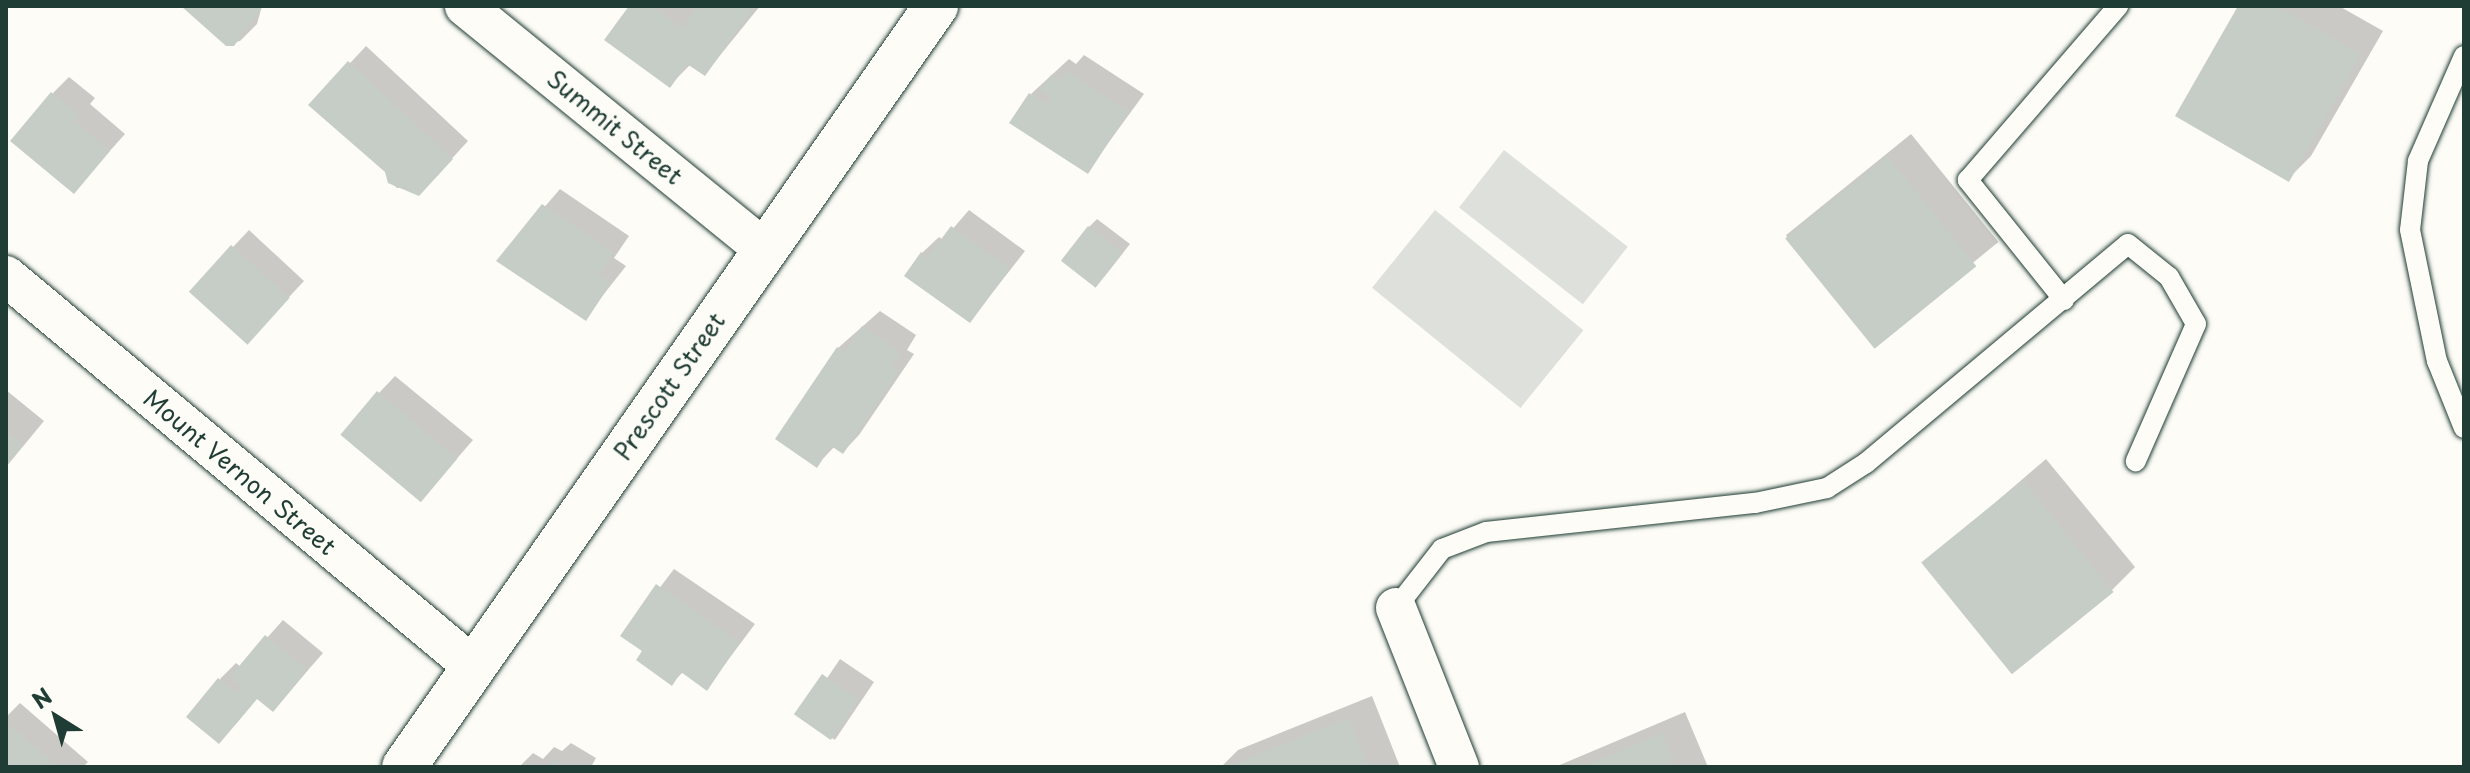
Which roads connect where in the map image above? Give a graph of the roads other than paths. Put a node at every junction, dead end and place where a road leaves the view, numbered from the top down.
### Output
1 (465, 6) edge
2 (936, 6) edge
3 (2118, 6) edge
4 (2464, 56) edge
5 (764, 249) junction
6 (6, 276) edge
7 (2064, 300) junction
8 (2464, 428) edge
9 (2136, 461) dead end
10 (1396, 608) joint
11 (474, 667) junction
12 (404, 767) edge
13 (1459, 767) edge

1 - 5 street, Summit Street
2 - 5 street, Prescott Street
3 - 7 lane
4 - 8 lane
5 - 11 street, Prescott Street
6 - 11 street, Mount Vernon Street
7 - 9 lane
7 - 10 lane
10 - 13 street
11 - 12 street, Prescott Street

